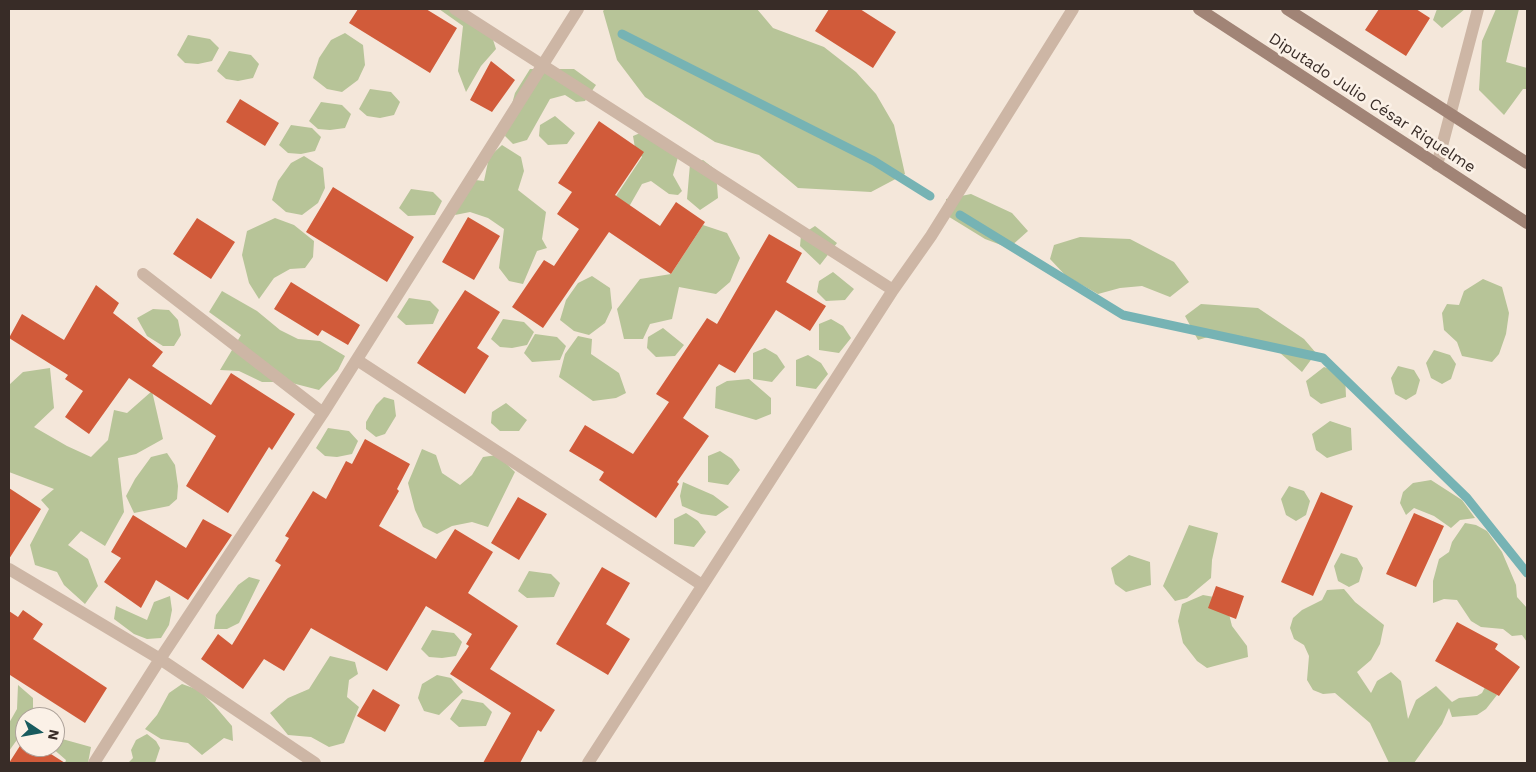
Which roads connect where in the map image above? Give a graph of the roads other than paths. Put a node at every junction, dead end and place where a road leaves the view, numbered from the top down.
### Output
1 (455, 9) edge
2 (578, 9) edge
3 (1073, 9) edge
4 (1199, 9) edge
5 (1288, 9) edge
6 (1478, 9) edge
7 (542, 67) junction
8 (1449, 114) junction
9 (1527, 164) edge
10 (1437, 165) junction
11 (1527, 224) edge
12 (143, 274) dead end
13 (893, 290) junction
14 (356, 360) junction
15 (323, 413) junction
16 (9, 569) edge
17 (702, 585) junction
18 (160, 659) junction
19 (94, 763) edge
20 (315, 763) edge
21 (588, 763) edge

1 - 7 street
2 - 7 street
3 - 13 street
4 - 10 street, Diputado Julio César Riquelme
5 - 8 street, Diputado Julio César Riquelme
6 - 8 street
7 - 13 street
7 - 14 street
8 - 9 street, Diputado Julio César Riquelme
8 - 10 street
10 - 11 street, Diputado Julio César Riquelme
12 - 15 street
13 - 17 street
14 - 15 street
14 - 17 street
15 - 18 street
16 - 18 street
17 - 21 street
18 - 19 street
18 - 20 street

